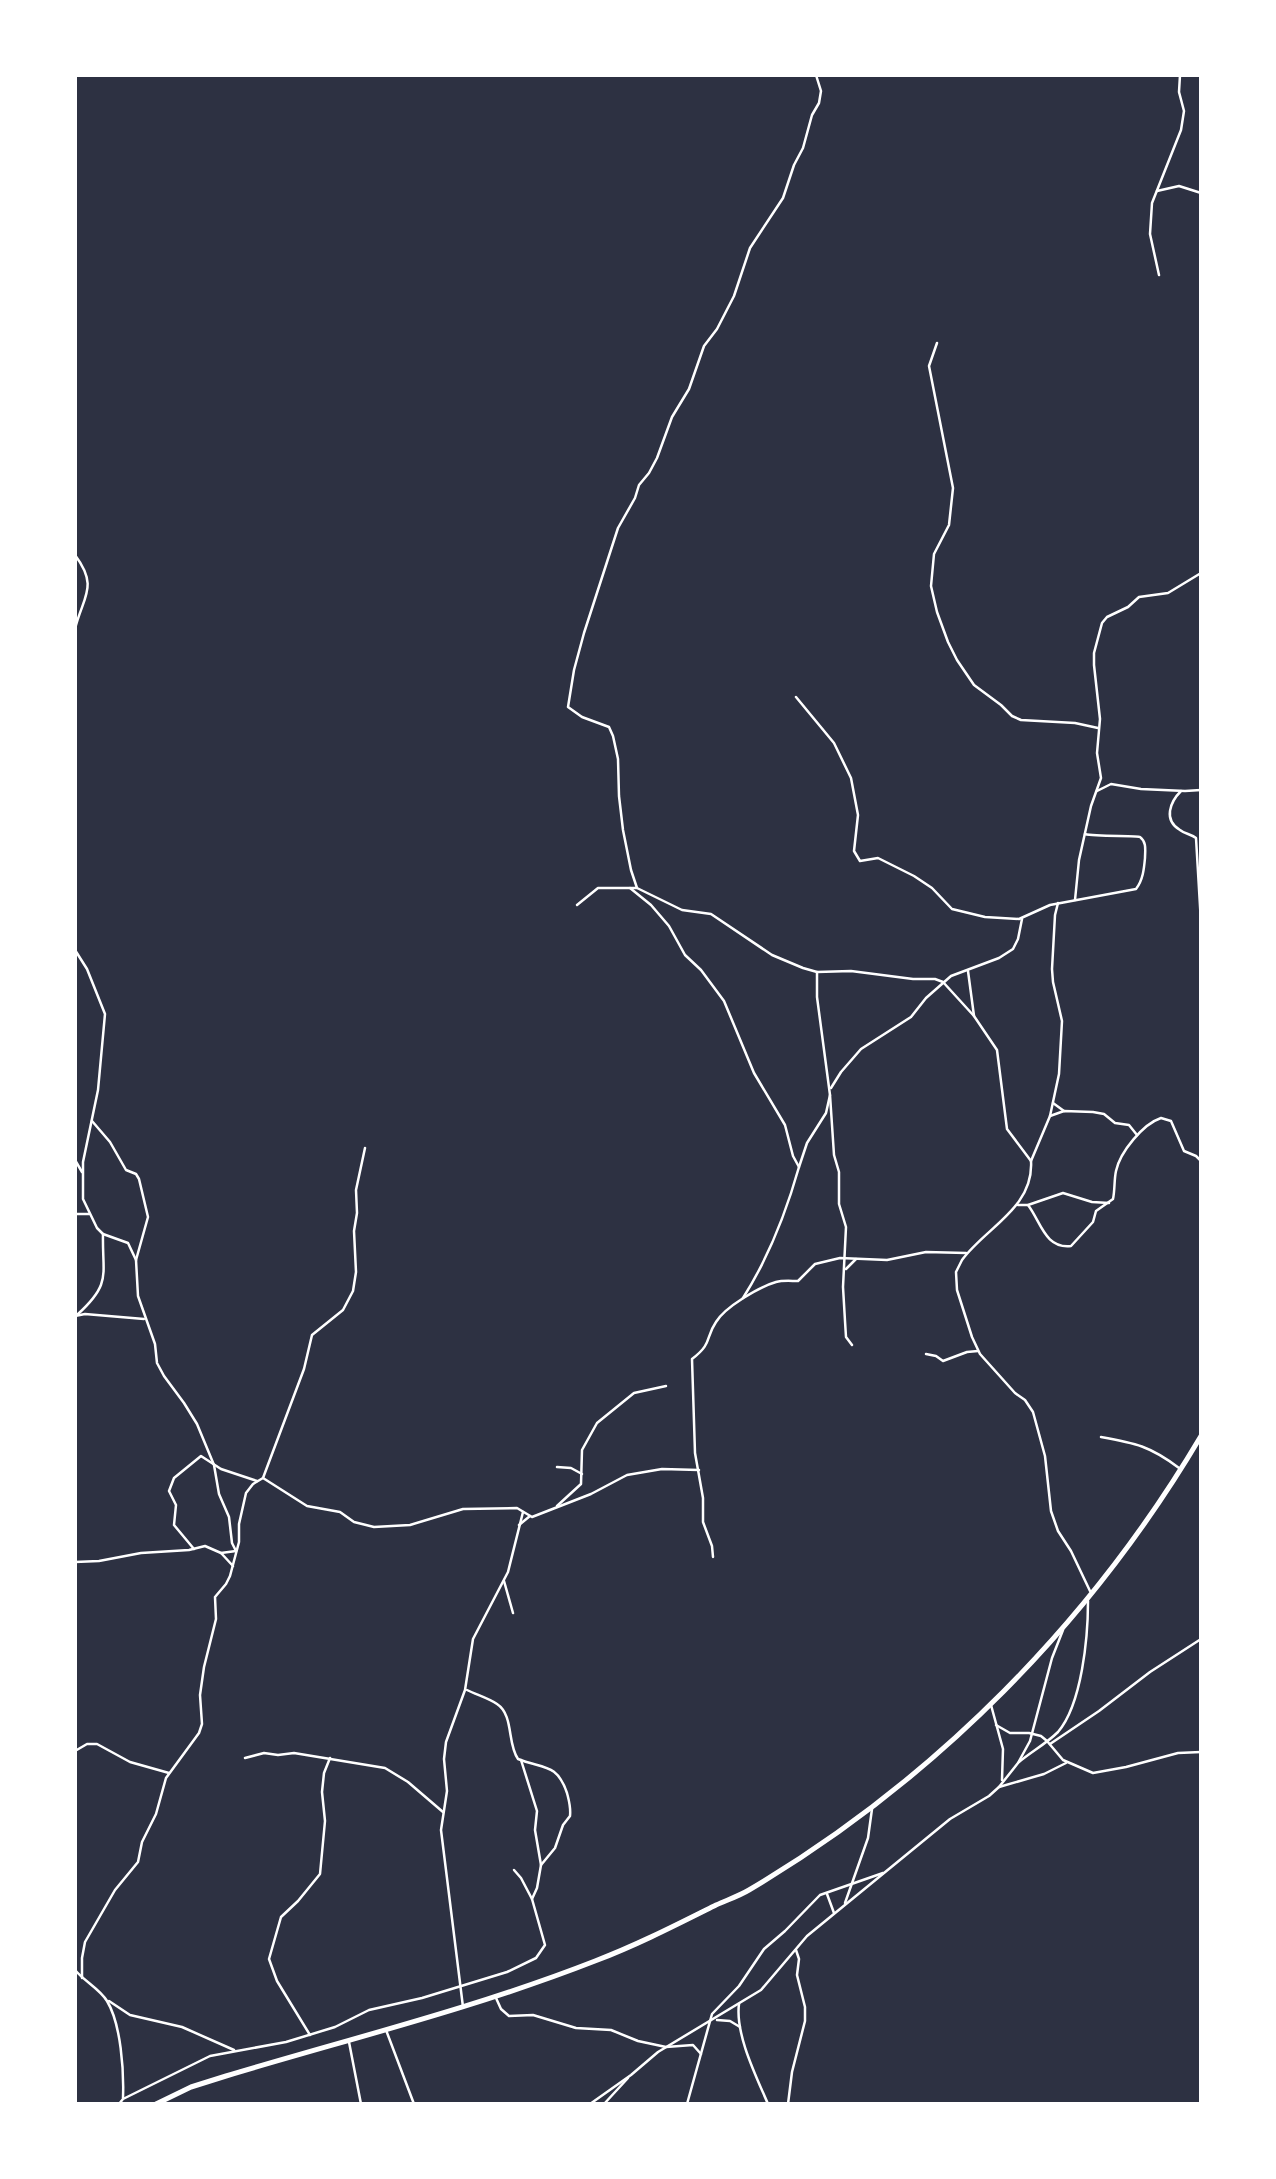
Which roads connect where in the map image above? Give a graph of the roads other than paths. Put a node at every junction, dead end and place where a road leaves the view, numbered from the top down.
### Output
1 (816, 75) edge
2 (1180, 75) edge
3 (1157, 191) junction
4 (1201, 193) edge
5 (1159, 275) dead end
6 (937, 343) dead end
7 (75, 555) edge
8 (1201, 573) edge
9 (75, 629) edge
10 (796, 696) dead end
11 (1098, 728) junction
12 (1201, 790) edge
13 (1097, 791) junction
14 (1181, 791) junction
15 (1085, 834) junction
16 (630, 888) junction
17 (637, 888) junction
18 (1075, 900) junction
19 (1058, 903) junction
20 (577, 905) dead end
21 (1023, 918) junction
22 (1201, 923) edge
23 (75, 950) edge
24 (968, 971) junction
25 (817, 972) junction
26 (943, 982) junction
27 (974, 1016) junction
28 (831, 1088) junction
29 (830, 1095) junction
30 (1053, 1103) junction
31 (1064, 1111) junction
32 (1050, 1116) junction
33 (92, 1121) junction
34 (1137, 1135) junction
35 (365, 1148) dead end
36 (75, 1160) edge
37 (1031, 1161) junction
38 (1201, 1161) edge
39 (799, 1167) junction
40 (83, 1175) junction
41 (1024, 1195) junction
42 (1033, 1203) junction
43 (1109, 1203) junction
44 (1016, 1205) junction
45 (1028, 1205) junction
46 (75, 1214) edge
47 (89, 1214) junction
48 (103, 1234) junction
49 (967, 1252) junction
50 (957, 1254) junction
51 (845, 1259) junction
52 (856, 1259) junction
53 (136, 1260) junction
54 (962, 1260) junction
55 (844, 1272) junction
56 (741, 1300) junction
57 (77, 1315) edge
58 (144, 1319) junction
59 (852, 1345) dead end
60 (978, 1351) junction
61 (926, 1354) dead end
62 (666, 1386) dead end
63 (1201, 1436) edge
64 (1101, 1437) dead end
65 (214, 1465) junction
66 (557, 1467) dead end
67 (699, 1470) junction
68 (1181, 1470) junction
69 (582, 1474) junction
70 (263, 1478) junction
71 (257, 1481) junction
72 (556, 1508) junction
73 (523, 1511) junction
74 (533, 1517) junction
75 (519, 1525) junction
76 (194, 1549) junction
77 (236, 1551) junction
78 (221, 1553) junction
79 (713, 1557) dead end
80 (75, 1562) edge
81 (233, 1566) junction
82 (505, 1581) junction
83 (1093, 1595) junction
84 (1088, 1601) junction
85 (513, 1614) dead end
86 (1064, 1627) junction
87 (1201, 1639) edge
88 (465, 1690) junction
89 (991, 1704) junction
90 (996, 1725) junction
91 (1032, 1734) junction
92 (1048, 1742) junction
93 (75, 1751) edge
94 (1201, 1752) edge
95 (244, 1758) dead end
96 (330, 1758) junction
97 (521, 1760) junction
98 (1018, 1763) junction
99 (1066, 1763) junction
100 (169, 1773) junction
101 (1003, 1783) junction
102 (999, 1787) junction
103 (872, 1806) junction
104 (443, 1812) junction
105 (541, 1865) junction
106 (514, 1870) dead end
107 (886, 1873) junction
108 (853, 1885) junction
109 (827, 1894) junction
110 (532, 1899) junction
111 (843, 1906) junction
112 (834, 1913) junction
113 (796, 1950) junction
114 (75, 1970) edge
115 (82, 1978) junction
116 (460, 1987) junction
117 (496, 1996) junction
118 (106, 1998) junction
119 (738, 2004) junction
120 (463, 2007) junction
121 (712, 2021) junction
122 (740, 2027) junction
123 (386, 2030) junction
124 (310, 2035) junction
125 (348, 2039) junction
126 (666, 2047) junction
127 (234, 2050) junction
128 (701, 2054) junction
129 (631, 2075) junction
130 (123, 2099) junction
131 (119, 2104) edge
132 (156, 2104) edge
133 (361, 2104) edge
134 (414, 2104) edge
135 (590, 2104) edge
136 (604, 2104) edge
137 (687, 2104) edge
138 (768, 2104) edge
139 (788, 2104) edge

1 - 17 street
2 - 3 street
3 - 4 street
3 - 5 street
6 - 11 street
7 - 9 street
8 - 11 street
10 - 21 street
11 - 13 street
12 - 14 street
13 - 14 street
13 - 15 street
14 - 22 street
15 - 18 street
15 - 18 street
16 - 17 street
16 - 20 street
16 - 39 street
17 - 25 street
18 - 19 street
19 - 21 street
19 - 30 street
21 - 24 street
23 - 33 street
24 - 26 street
24 - 27 street
25 - 26 street
25 - 28 street
26 - 27 street
26 - 28 street
27 - 37 street
28 - 29 street
29 - 39 street
29 - 51 street
30 - 31 street
30 - 32 street
31 - 32 street
31 - 34 street
32 - 37 street
33 - 40 street
33 - 53 street
34 - 38 street
34 - 43 street
35 - 70 street
36 - 40 street
37 - 41 street
39 - 56 street
40 - 47 street
41 - 42 street
41 - 44 street
42 - 43 street
42 - 45 street
43 - 45 street
44 - 45 street
44 - 49 street
46 - 47 street
47 - 48 street
48 - 53 street
48 - 57 street
49 - 50 street
49 - 54 street
50 - 52 street
50 - 54 street
51 - 52 street
51 - 55 street
51 - 56 street
52 - 55 street
53 - 58 street
54 - 60 street
55 - 59 street
56 - 67 street
57 - 58 street
58 - 65 street
60 - 61 street
60 - 83 street
62 - 69 street
63 - 68 highway
64 - 68 street
65 - 71 street
65 - 76 street
65 - 77 street
66 - 69 street
67 - 72 street
67 - 79 street
68 - 83 highway
69 - 72 street
70 - 71 street
70 - 73 street
71 - 77 street
72 - 74 street
73 - 74 street
73 - 75 street
74 - 75 street
75 - 82 street
76 - 78 street
76 - 80 street
77 - 78 street
77 - 81 street
78 - 81 street
81 - 100 street
82 - 85 street
82 - 88 street
83 - 84 highway
84 - 86 highway
84 - 92 street
86 - 89 highway
86 - 91 street
87 - 92 street
88 - 97 street
88 - 104 street
89 - 90 street
89 - 103 highway
90 - 91 street
90 - 101 street
91 - 92 street
91 - 98 street
92 - 98 street
92 - 99 street
93 - 100 street
94 - 99 street
95 - 96 street
96 - 104 street
96 - 124 street
97 - 105 street
97 - 105 street
98 - 101 street
99 - 102 street
100 - 115 street
101 - 102 street
102 - 107 street
103 - 108 street
103 - 117 highway
104 - 116 street
105 - 110 street
106 - 110 street
107 - 108 street
107 - 111 street
108 - 109 street
108 - 111 street
109 - 112 street
109 - 121 street
110 - 116 street
111 - 112 street
112 - 113 street
113 - 119 street
113 - 139 street
114 - 115 street
115 - 118 street
116 - 120 street
116 - 124 street
117 - 120 highway
117 - 126 street
118 - 127 street
118 - 130 street
119 - 121 street
119 - 122 street
120 - 123 highway
121 - 122 street
121 - 126 street
121 - 128 street
122 - 138 street
123 - 125 highway
123 - 134 street
124 - 127 street
125 - 132 highway
125 - 133 street
126 - 128 street
126 - 129 street
127 - 130 street
128 - 137 street
129 - 135 street
129 - 136 street
130 - 131 street

